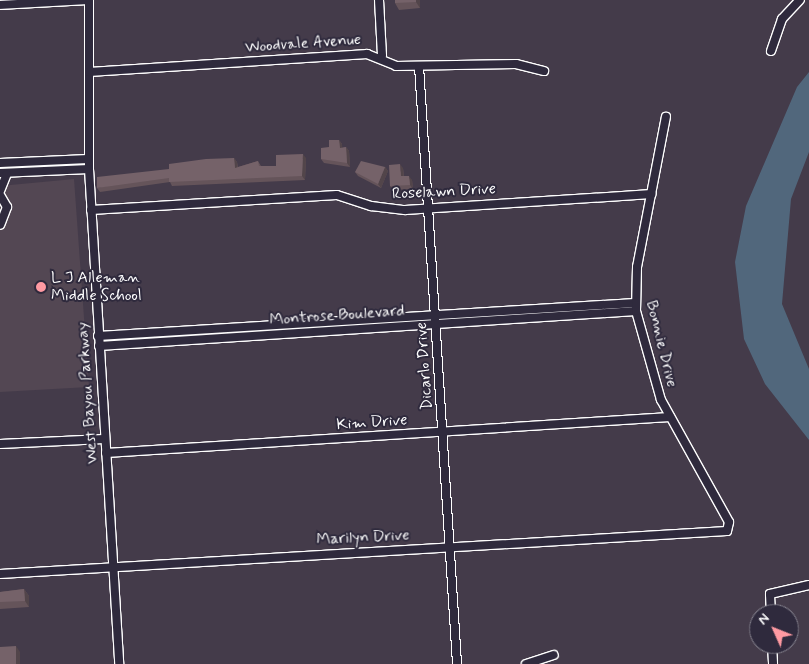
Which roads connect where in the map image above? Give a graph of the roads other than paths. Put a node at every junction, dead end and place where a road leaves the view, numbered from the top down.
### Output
1 (89, 0) edge
2 (379, 0) edge
3 (800, 0) edge
4 (0, 5) edge
5 (772, 51) dead end
6 (382, 56) junction
7 (419, 66) junction
8 (544, 71) dead end
9 (89, 72) junction
10 (666, 116) dead end
11 (88, 159) junction
12 (2, 163) edge
13 (89, 169) junction
14 (3, 173) edge
15 (0, 190) edge
16 (651, 194) junction
17 (0, 195) edge
18 (429, 208) junction
19 (91, 210) junction
20 (0, 225) edge
21 (636, 307) junction
22 (436, 320) junction
23 (98, 336) junction
24 (99, 346) junction
25 (670, 417) junction
26 (443, 432) junction
27 (104, 439) junction
28 (0, 444) edge
29 (106, 453) junction
30 (727, 531) joint
31 (450, 547) junction
32 (113, 567) junction
33 (0, 574) edge
34 (809, 585) edge
35 (770, 604) edge
36 (554, 655) dead end
37 (119, 664) edge
38 (457, 664) edge
39 (526, 664) edge

1 - 4 street
1 - 9 street, West Bayou Parkway
2 - 6 street
3 - 5 street
6 - 7 street, Woodvale Avenue
6 - 9 street, Woodvale Avenue
7 - 8 street, Woodvale Avenue
7 - 18 street, Dicarlo Drive
9 - 11 street, West Bayou Parkway
10 - 16 street, Bonnie Drive
11 - 12 street
11 - 13 street, West Bayou Parkway
12 - 14 street
13 - 14 street
13 - 19 street, West Bayou Parkway
14 - 15 street
16 - 18 street, Roselawn Drive
16 - 21 street, Bonnie Drive
17 - 20 street
18 - 19 street, Roselawn Drive
18 - 22 street, Dicarlo Drive
19 - 23 street, West Bayou Parkway
21 - 22 street, Montrose Boulevard
21 - 25 street, Bonnie Drive
22 - 23 street, Montrose Boulevard
22 - 24 street, Montrose Boulevard
22 - 26 street, Dicarlo Drive
23 - 24 street, West Bayou Parkway
24 - 27 street, West Bayou Parkway
25 - 26 street, Kim Drive
25 - 30 street, Bonnie Drive
26 - 29 street, Kim Drive
26 - 31 street, Dicarlo Drive
27 - 28 street
27 - 29 street, West Bayou Parkway
29 - 32 street, West Bayou Parkway
30 - 31 street, Marilyn Drive
31 - 32 street, Marilyn Drive
31 - 38 street, Dicarlo Drive
32 - 33 street, Marilyn Drive
32 - 37 street, West Bayou Parkway
34 - 35 street
36 - 39 street

